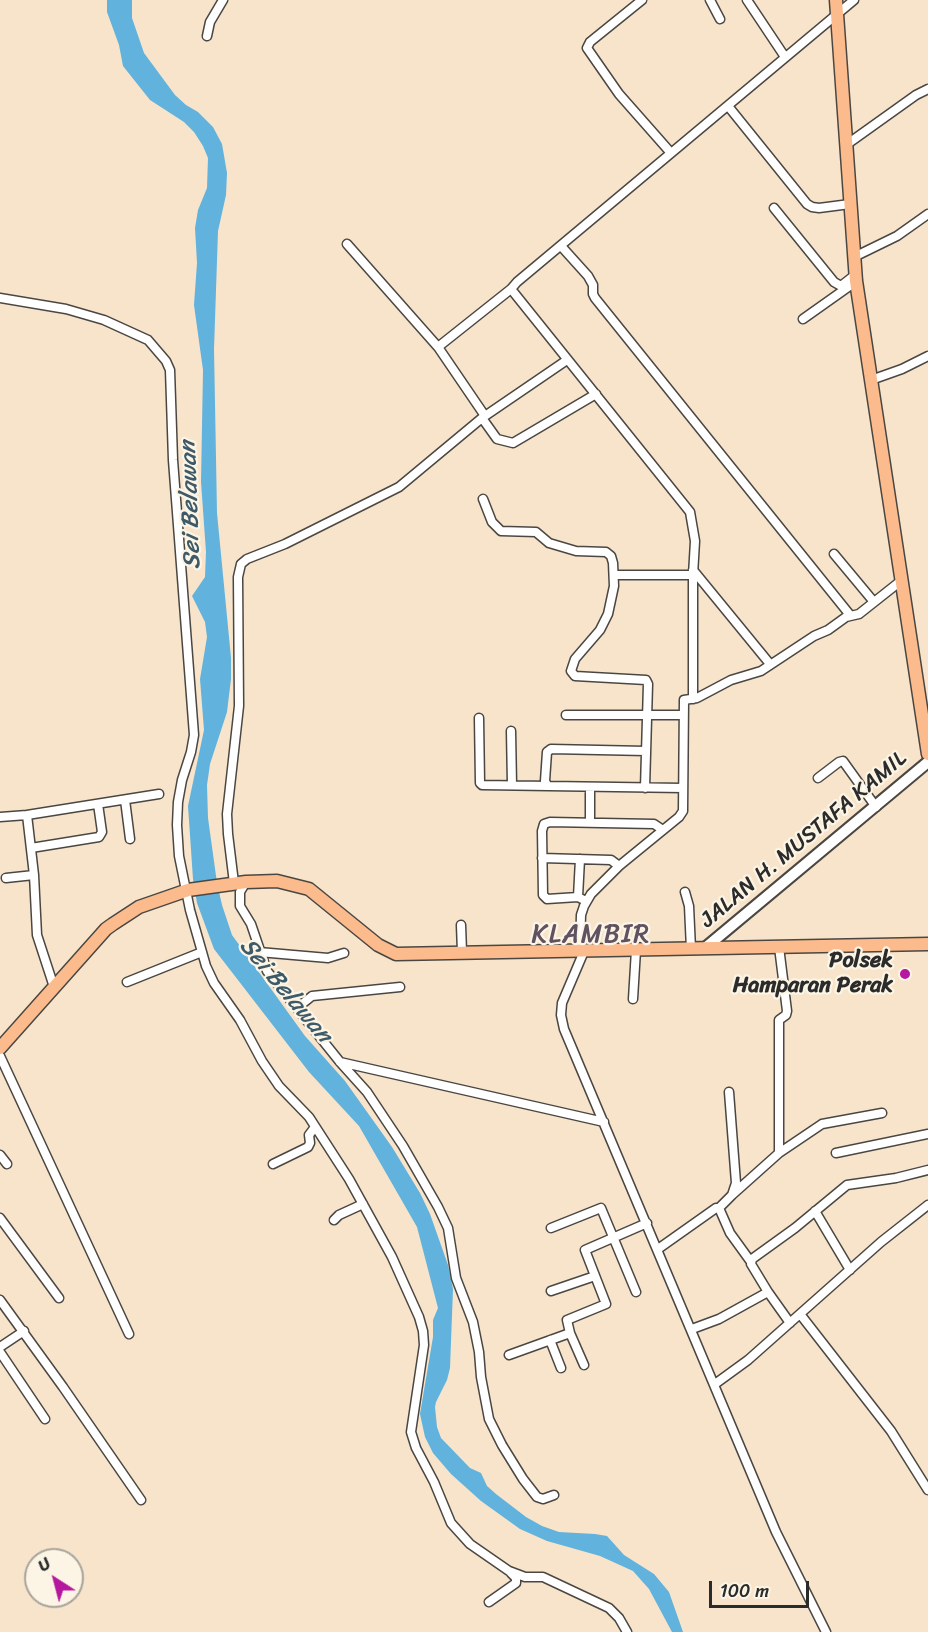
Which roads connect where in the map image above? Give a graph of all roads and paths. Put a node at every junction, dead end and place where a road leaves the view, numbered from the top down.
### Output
1 (223, 0) edge
2 (642, 0) edge
3 (710, 0) edge
4 (747, 0) edge
5 (836, 0) edge
6 (854, 0) edge
7 (837, 15) junction
8 (720, 19) dead end
9 (207, 36) dead end
10 (785, 57) junction
11 (928, 89) edge
12 (728, 105) junction
13 (846, 145) junction
14 (671, 153) junction
15 (850, 204) junction
16 (774, 207) dead end
17 (928, 214) edge
18 (347, 244) dead end
19 (561, 246) junction
20 (854, 257) junction
21 (856, 278) junction
22 (511, 290) junction
23 (0, 298) edge
24 (803, 319) dead end
25 (438, 347) junction
26 (928, 356) edge
27 (567, 360) junction
28 (871, 380) junction
29 (596, 394) junction
30 (483, 417) junction
31 (483, 499) dead end
32 (834, 554) dead end
33 (693, 573) junction
34 (614, 575) junction
35 (902, 580) junction
36 (874, 602) junction
37 (850, 615) junction
38 (770, 664) junction
39 (693, 699) junction
40 (647, 714) junction
41 (566, 715) dead end
42 (683, 715) junction
43 (479, 718) dead end
44 (511, 731) dead end
45 (645, 751) junction
46 (928, 754) edge
47 (928, 762) edge
48 (818, 778) dead end
49 (512, 785) junction
50 (547, 785) junction
51 (590, 786) junction
52 (645, 788) junction
53 (683, 788) junction
54 (159, 794) dead end
55 (125, 800) junction
56 (98, 804) junction
57 (876, 807) junction
58 (27, 815) junction
59 (0, 817) edge
60 (590, 822) junction
61 (663, 830) junction
62 (130, 839) dead end
63 (31, 848) junction
64 (542, 858) junction
65 (580, 859) junction
66 (619, 866) junction
67 (34, 875) junction
68 (6, 878) dead end
69 (237, 883) junction
70 (187, 891) junction
71 (685, 892) dead end
72 (582, 899) junction
73 (461, 925) dead end
74 (928, 944) edge
75 (779, 947) junction
76 (705, 948) junction
77 (583, 949) junction
78 (691, 949) junction
79 (636, 950) junction
80 (202, 952) junction
81 (259, 952) junction
82 (462, 952) junction
83 (344, 953) dead end
84 (128, 982) dead end
85 (54, 987) junction
86 (400, 987) dead end
87 (633, 999) dead end
88 (297, 1008) junction
89 (0, 1048) edge
90 (0, 1056) edge
91 (340, 1062) junction
92 (729, 1092) dead end
93 (882, 1113) dead end
94 (604, 1122) junction
95 (315, 1127) junction
96 (928, 1134) edge
97 (779, 1153) junction
98 (836, 1153) dead end
99 (0, 1155) edge
100 (7, 1164) dead end
101 (273, 1164) dead end
102 (928, 1170) edge
103 (732, 1195) junction
104 (363, 1203) junction
105 (928, 1205) edge
106 (719, 1208) junction
107 (815, 1211) junction
108 (0, 1218) edge
109 (334, 1220) dead end
110 (646, 1223) junction
111 (551, 1228) dead end
112 (614, 1237) junction
113 (658, 1249) junction
114 (751, 1262) junction
115 (850, 1270) junction
116 (594, 1276) junction
117 (551, 1292) dead end
118 (636, 1292) dead end
119 (768, 1292) junction
120 (59, 1298) dead end
121 (0, 1300) edge
122 (800, 1314) junction
123 (790, 1323) junction
124 (692, 1329) junction
125 (24, 1331) junction
126 (570, 1333) junction
127 (129, 1334) dead end
128 (550, 1340) junction
129 (0, 1347) edge
130 (0, 1352) edge
131 (508, 1355) dead end
132 (584, 1365) dead end
133 (561, 1368) dead end
134 (715, 1384) junction
135 (45, 1419) dead end
136 (928, 1490) edge
137 (554, 1495) dead end
138 (141, 1500) dead end
139 (509, 1570) junction
140 (489, 1602) dead end
141 (627, 1632) edge
142 (826, 1632) edge

1 - 9 street
2 - 14 street
3 - 8 street
4 - 10 street
5 - 7 main road
6 - 7 street
7 - 10 street
7 - 13 main road
10 - 12 street
11 - 13 street
12 - 14 street
12 - 15 street
13 - 15 main road
14 - 19 street
15 - 20 main road
16 - 21 street
17 - 20 street
18 - 25 street
19 - 22 street
19 - 37 street
20 - 21 main road
21 - 24 street
21 - 28 main road
22 - 25 street
22 - 27 street
23 - 70 street
25 - 30 street
26 - 28 street
27 - 29 street
27 - 30 street
28 - 35 main road
29 - 30 street
29 - 33 street
30 - 69 street
31 - 34 street
32 - 36 street
33 - 34 street
33 - 38 street
33 - 39 street
34 - 40 street
35 - 36 street
35 - 46 main road
36 - 37 street
37 - 38 street
38 - 39 street
39 - 42 street
40 - 41 street
40 - 42 street
40 - 45 street
42 - 53 street
43 - 49 street
44 - 49 street
45 - 50 street
45 - 52 street
47 - 57 street, JALAN H. MUSTAFA KAMIL
48 - 57 street
49 - 50 street
50 - 51 street
51 - 52 street
51 - 60 street
52 - 53 street
53 - 61 street
54 - 55 street
55 - 56 street
55 - 62 street
56 - 58 street
56 - 63 street
57 - 76 street, JALAN H. MUSTAFA KAMIL
58 - 59 street
58 - 63 street
60 - 61 street
60 - 64 street
61 - 66 street
63 - 67 street
64 - 65 street
64 - 72 street
65 - 66 street
65 - 72 street
66 - 72 street
67 - 68 street
67 - 85 street
69 - 70 main road
69 - 81 street
69 - 82 main road
70 - 80 street
70 - 85 main road
71 - 78 street
72 - 77 street
73 - 82 street
74 - 75 main road
75 - 76 main road
75 - 97 street
76 - 78 main road
77 - 79 main road
77 - 82 main road
77 - 94 street
78 - 79 main road
79 - 87 street
80 - 84 street
80 - 95 street
81 - 83 street
81 - 88 street
85 - 89 main road
86 - 88 street
88 - 91 street
90 - 127 street
91 - 94 street
91 - 137 street
92 - 103 street
93 - 97 street
94 - 110 street
95 - 101 street
95 - 104 street
96 - 98 street
97 - 103 street
99 - 100 street
102 - 107 street
103 - 106 street
104 - 109 street
104 - 139 street
105 - 115 street
106 - 113 street
106 - 114 street
107 - 114 street
107 - 115 street
108 - 120 street
110 - 112 street
110 - 113 street
111 - 112 street
112 - 116 street
112 - 118 street
113 - 124 street
114 - 119 street
115 - 122 street
116 - 117 street
116 - 126 street
119 - 123 street
119 - 124 street
121 - 125 street
122 - 123 street
122 - 136 street
123 - 134 street
124 - 134 street
125 - 129 street
125 - 138 street
126 - 128 street
126 - 132 street
128 - 131 street
128 - 133 street
130 - 135 street
134 - 142 street
139 - 140 street
139 - 141 street

